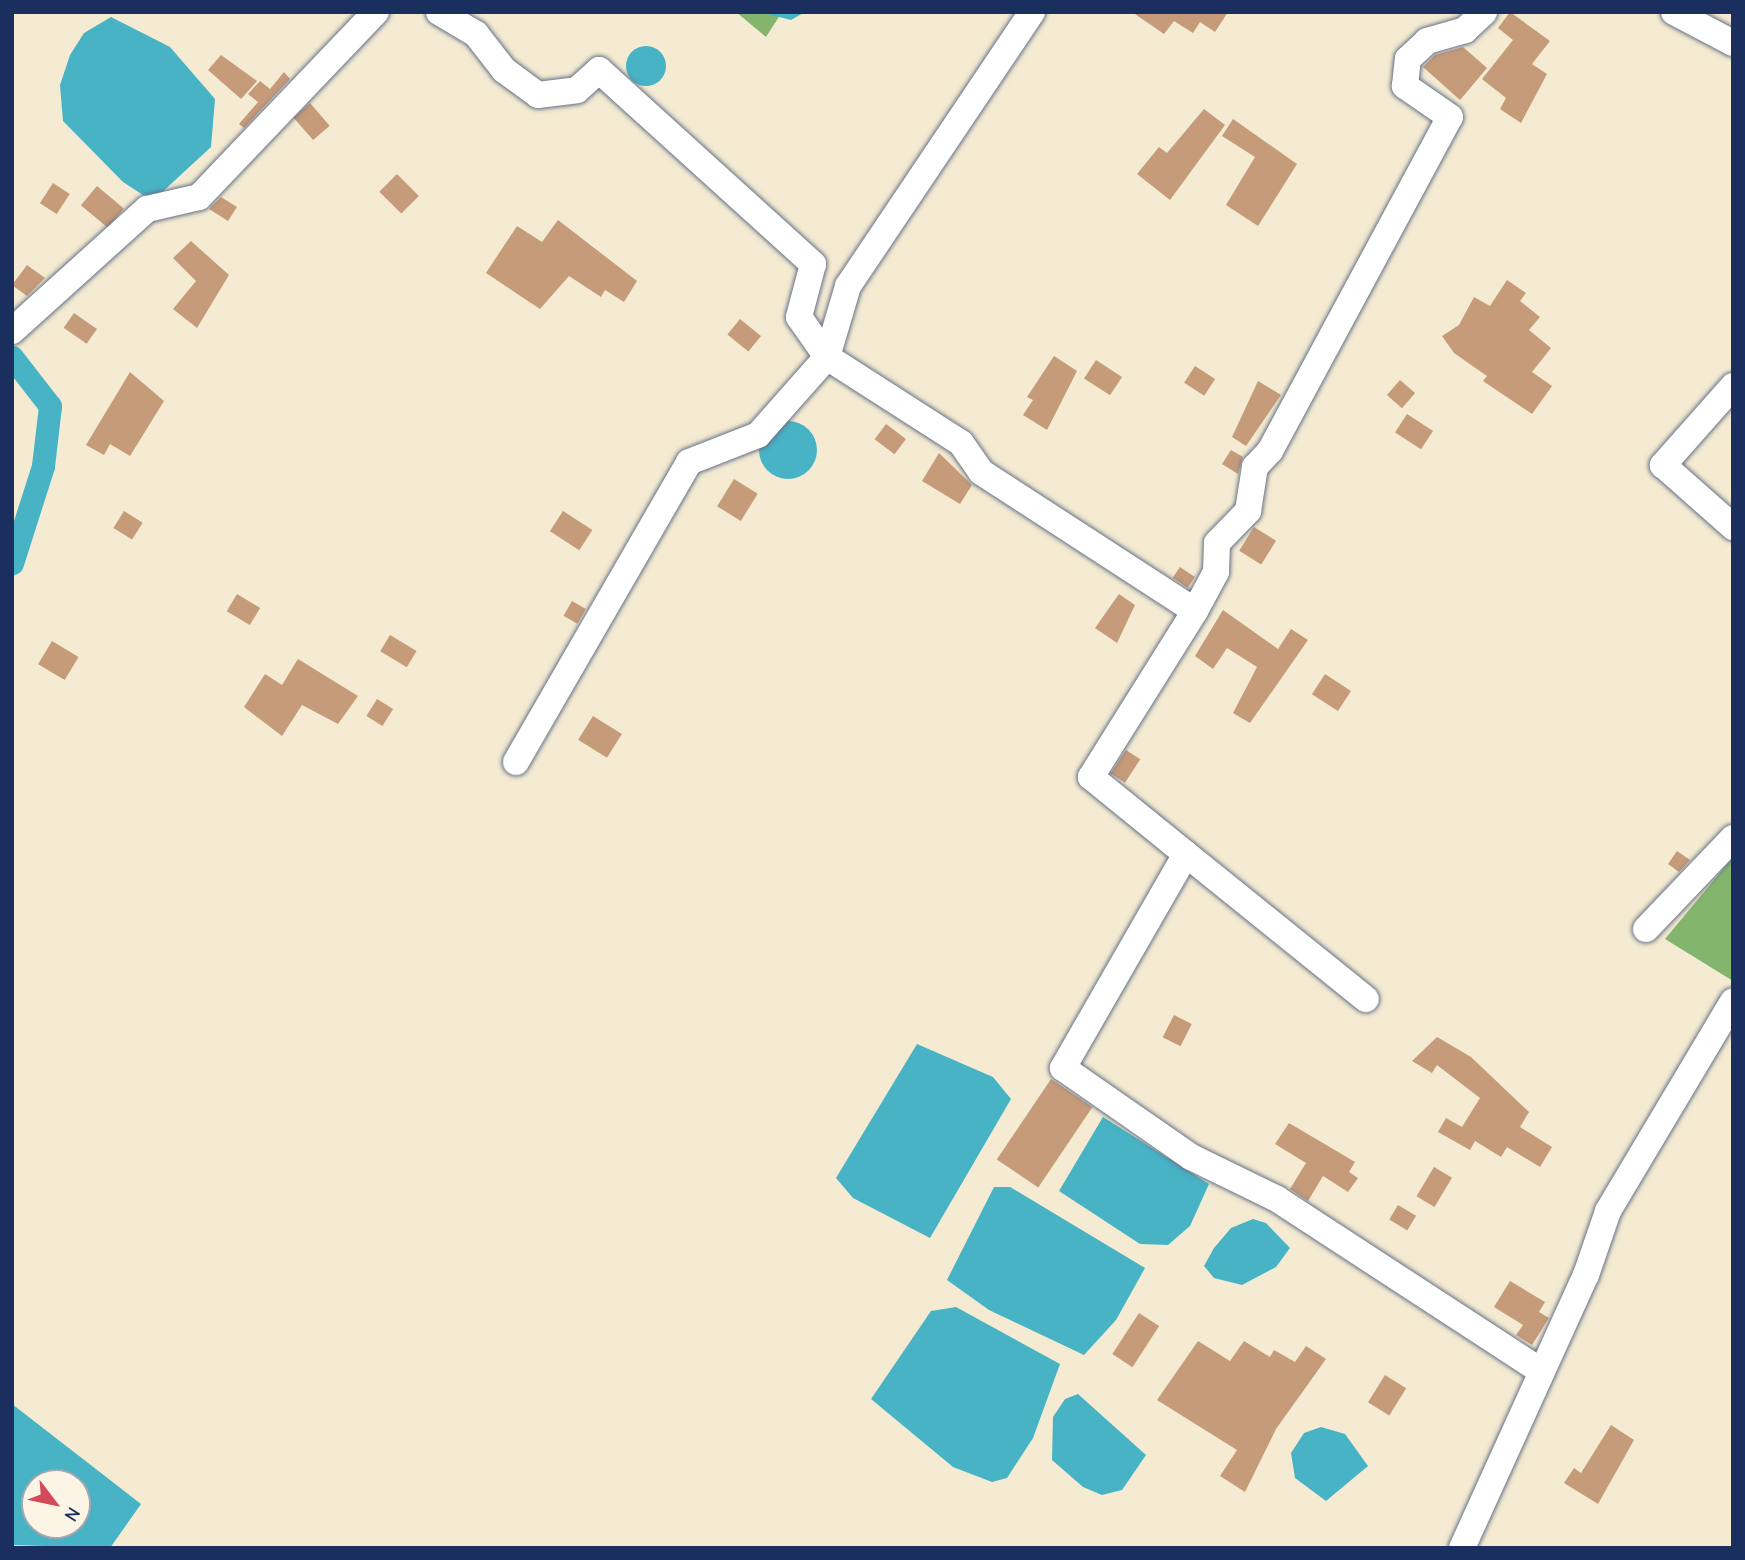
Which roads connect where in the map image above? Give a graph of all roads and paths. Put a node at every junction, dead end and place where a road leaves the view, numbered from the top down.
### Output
1 (376, 12) edge
2 (439, 12) edge
3 (1032, 12) edge
4 (1484, 12) edge
5 (1674, 12) edge
6 (1733, 43) edge
7 (12, 331) edge
8 (827, 357) junction
9 (1733, 386) edge
10 (1733, 527) edge
11 (1195, 611) junction
12 (516, 761) dead end
13 (1733, 838) edge
14 (1186, 853) junction
15 (1646, 929) dead end
16 (1366, 999) dead end
17 (1733, 1001) edge
18 (1542, 1372) junction
19 (1462, 1548) edge

1 - 7 street
2 - 8 street
3 - 8 street
4 - 11 street
5 - 6 street
8 - 11 street
8 - 12 street
9 - 10 street
11 - 14 street
13 - 15 street
14 - 16 street
14 - 18 street
17 - 18 street
18 - 19 street

